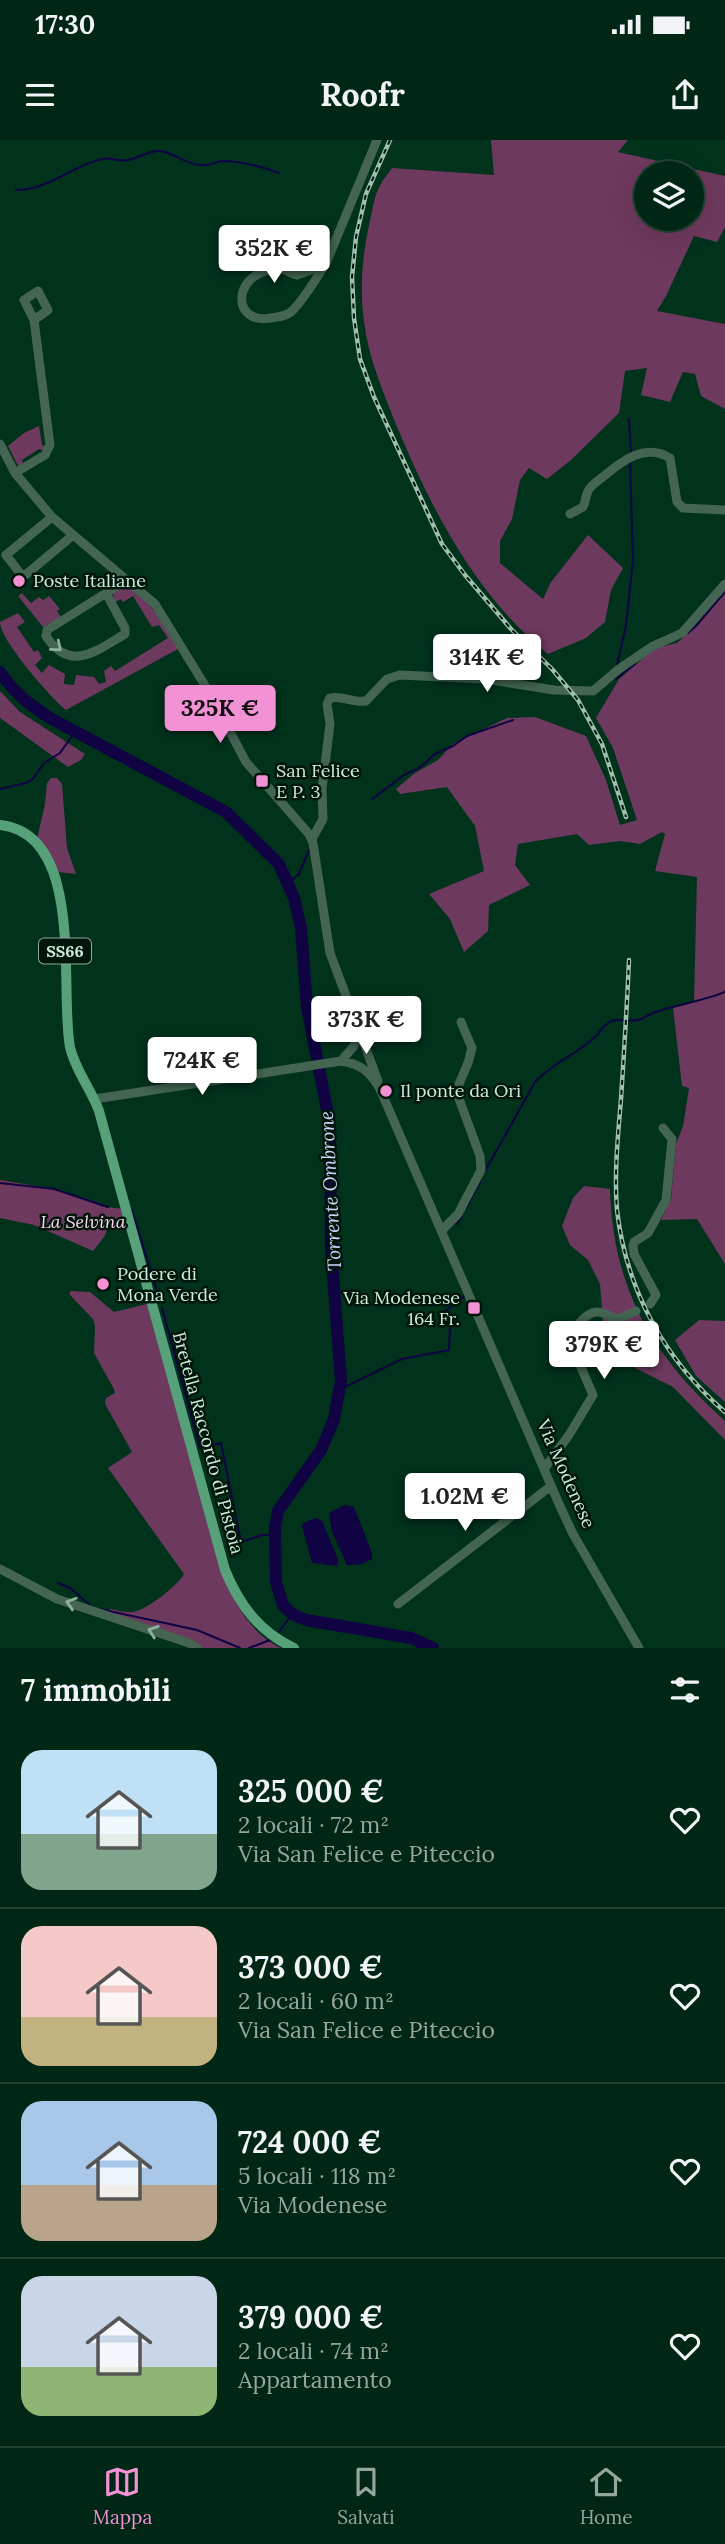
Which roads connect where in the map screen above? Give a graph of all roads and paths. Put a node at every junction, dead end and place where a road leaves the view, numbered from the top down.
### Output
1 (377, 140) edge
2 (325, 265) junction
3 (34, 320) dead end
4 (0, 444) edge
5 (15, 473) junction
6 (725, 510) edge
7 (570, 514) dead end
8 (52, 517) junction
9 (72, 536) junction
10 (127, 580) junction
11 (725, 584) edge
12 (106, 593) junction
13 (0, 825) edge
14 (312, 839) junction
15 (461, 1022) dead end
16 (361, 1030) junction
17 (337, 1061) junction
18 (379, 1086) junction
19 (95, 1099) junction
20 (663, 1128) dead end
21 (442, 1231) junction
22 (650, 1304) dead end
23 (636, 1311) dead end
24 (544, 1469) junction
25 (551, 1486) junction
26 (0, 1569) edge
27 (398, 1604) dead end
28 (277, 1644) edge
29 (197, 1648) edge
30 (294, 1648) edge
31 (639, 1648) edge

1 - 2 street
2 - 2 street
3 - 5 street
4 - 5 street
5 - 8 street
6 - 7 street
8 - 9 street
8 - 9 street
9 - 10 street
10 - 12 street
10 - 14 street
11 - 14 street
12 -> 12 street
13 - 19 main road, SS66
14 - 16 street, Via Modenese
15 - 21 street
16 - 17 street
16 - 18 street, Via Modenese
17 - 18 street
17 - 19 street
18 - 21 street, Via Modenese
19 - 28 main road, Bretella Raccordo di Pistoia
20 - 22 street
21 - 24 street, Via Modenese
23 - 24 street
24 - 25 street, Via Modenese
25 - 27 street
25 - 31 street, Via Modenese
29 -> 26 street
28 - 30 main road, Bretella Raccordo di Pistoia

